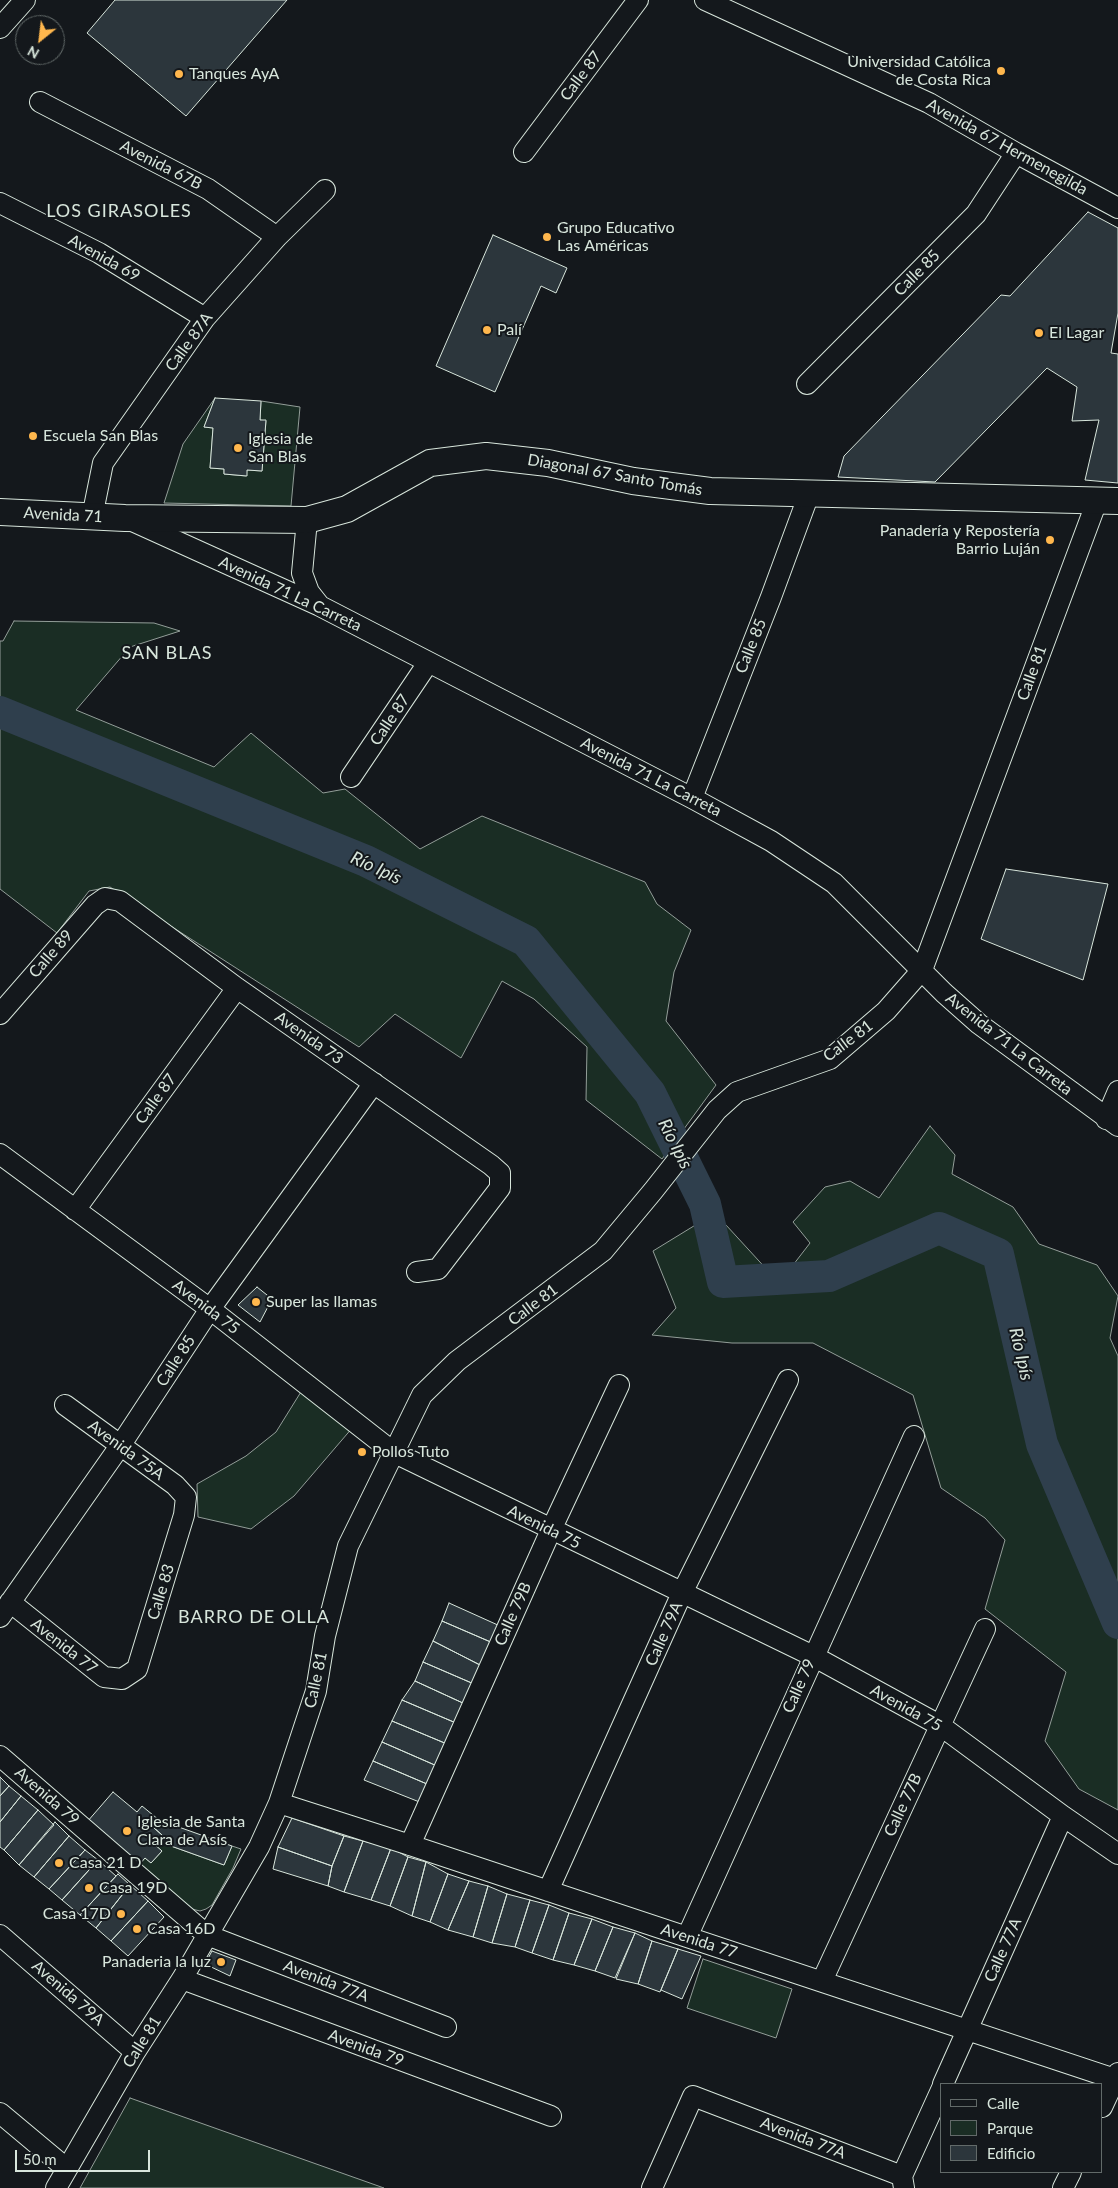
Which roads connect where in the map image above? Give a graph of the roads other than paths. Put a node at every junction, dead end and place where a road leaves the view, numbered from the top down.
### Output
1 (25, 0) edge
2 (638, 0) edge
3 (705, 0) edge
4 (0, 28) edge
5 (40, 102) dead end
6 (524, 152) dead end
7 (1016, 153) junction
8 (325, 190) dead end
9 (0, 203) edge
10 (1118, 208) edge
11 (277, 237) junction
12 (205, 318) junction
13 (807, 384) dead end
14 (809, 494) junction
15 (1107, 501) edge
16 (0, 512) edge
17 (92, 517) junction
18 (125, 518) junction
19 (307, 520) junction
20 (320, 606) junction
21 (428, 663) junction
22 (351, 777) dead end
23 (692, 798) junction
24 (105, 898) joint
25 (922, 970) junction
26 (237, 988) junction
27 (4, 1001) edge
28 (374, 1083) junction
29 (1118, 1091) edge
30 (1112, 1122) edge
31 (0, 1154) edge
32 (75, 1210) junction
33 (417, 1272) dead end
34 (210, 1309) junction
35 (788, 1380) dead end
36 (619, 1385) dead end
37 (65, 1405) dead end
38 (914, 1436) dead end
39 (120, 1446) junction
40 (392, 1452) junction
41 (186, 1497) joint
42 (551, 1530) junction
43 (682, 1593) junction
44 (5, 1610) edge
45 (985, 1629) dead end
46 (813, 1656) junction
47 (122, 1679) joint
48 (941, 1726) junction
49 (0, 1756) edge
50 (279, 1803) junction
51 (1063, 1816) junction
52 (410, 1845) junction
53 (1118, 1854) edge
54 (548, 1891) junction
55 (0, 1935) edge
56 (207, 1935) junction
57 (687, 1937) junction
58 (182, 1979) junction
59 (822, 1981) junction
60 (446, 2027) dead end
61 (968, 2031) junction
62 (135, 2052) junction
63 (1117, 2078) edge
64 (944, 2083) edge
65 (940, 2093) edge
66 (1103, 2105) edge
67 (0, 2112) edge
68 (551, 2116) dead end
69 (67, 2169) junction
70 (1070, 2173) edge
71 (903, 2182) edge
72 (56, 2188) edge
73 (652, 2188) edge
74 (1063, 2188) edge

1 - 4 street
2 - 6 street, Calle 87
3 - 7 street, Avenida 67 Hermenegilda
5 - 11 street, Avenida 67B
7 - 10 street, Avenida 67 Hermenegilda
7 - 13 street, Calle 85
8 - 11 street, Calle 87A
9 - 12 street, Avenida 69
11 - 12 street, Calle 87A
12 - 17 street, Calle 87A
14 - 15 main road, Diagonal 67 Santo Tomás
14 - 19 main road, Diagonal 67 Santo Tomás
14 - 23 street, Calle 85
15 - 25 street, Calle 81
16 - 17 main road, Avenida 71
17 - 18 main road, Avenida 71
18 - 19 main road, Diagonal 67 Santo Tomás
18 - 20 street, Avenida 71 La Carreta
19 - 20 street
20 - 21 street, Avenida 71 La Carreta
21 - 22 street, Calle 87
21 - 23 street, Avenida 71 La Carreta
23 - 25 street, Avenida 71 La Carreta
24 - 26 street, Avenida 73
24 - 27 street, Calle 89
25 - 30 street, Avenida 71 La Carreta
25 - 40 street, Calle 81
26 - 28 street, Avenida 73
26 - 32 street, Calle 87
28 - 33 street, Avenida 73
28 - 34 street, Calle 85
29 - 30 street
31 - 32 street, Avenida 75
32 - 34 street, Avenida 75
34 - 39 street, Calle 85
34 - 40 street, Avenida 75
35 - 43 street, Calle 79A
36 - 42 street, Calle 79B
37 - 39 street, Avenida 75A
38 - 46 street, Calle 79
39 - 41 street, Avenida 75A
39 - 44 street, Calle 85
40 - 42 street, Avenida 75
40 - 50 street, Calle 81
41 - 47 street, Calle 83
42 - 43 street, Avenida 75
42 - 52 street, Calle 79B
43 - 46 street, Avenida 75
43 - 54 street, Calle 79A
44 - 47 street, Avenida 77
45 - 48 street, Calle 77B
46 - 48 street, Avenida 75
46 - 57 street, Calle 79
48 - 51 street, Avenida 75
48 - 59 street, Calle 77B
49 - 56 street, Avenida 79
50 - 52 street, Avenida 77
50 - 56 street, Calle 81
51 - 53 street, Avenida 75
51 - 61 street, Calle 77A
52 - 54 street, Avenida 77
54 - 57 street, Avenida 77
55 - 62 street, Avenida 79A
56 - 58 street, Calle 81
56 - 60 street, Avenida 77A
57 - 59 street, Avenida 77
58 - 62 street, Calle 81
58 - 68 street, Avenida 79
59 - 61 street, Avenida 77
61 - 63 street, Avenida 77
61 - 64 street, Calle 77A
62 - 69 street, Calle 81
63 - 66 street
65 - 71 street
67 - 69 street
69 - 72 street, Calle 81
70 - 74 street
71 - 73 street, Avenida 77A

